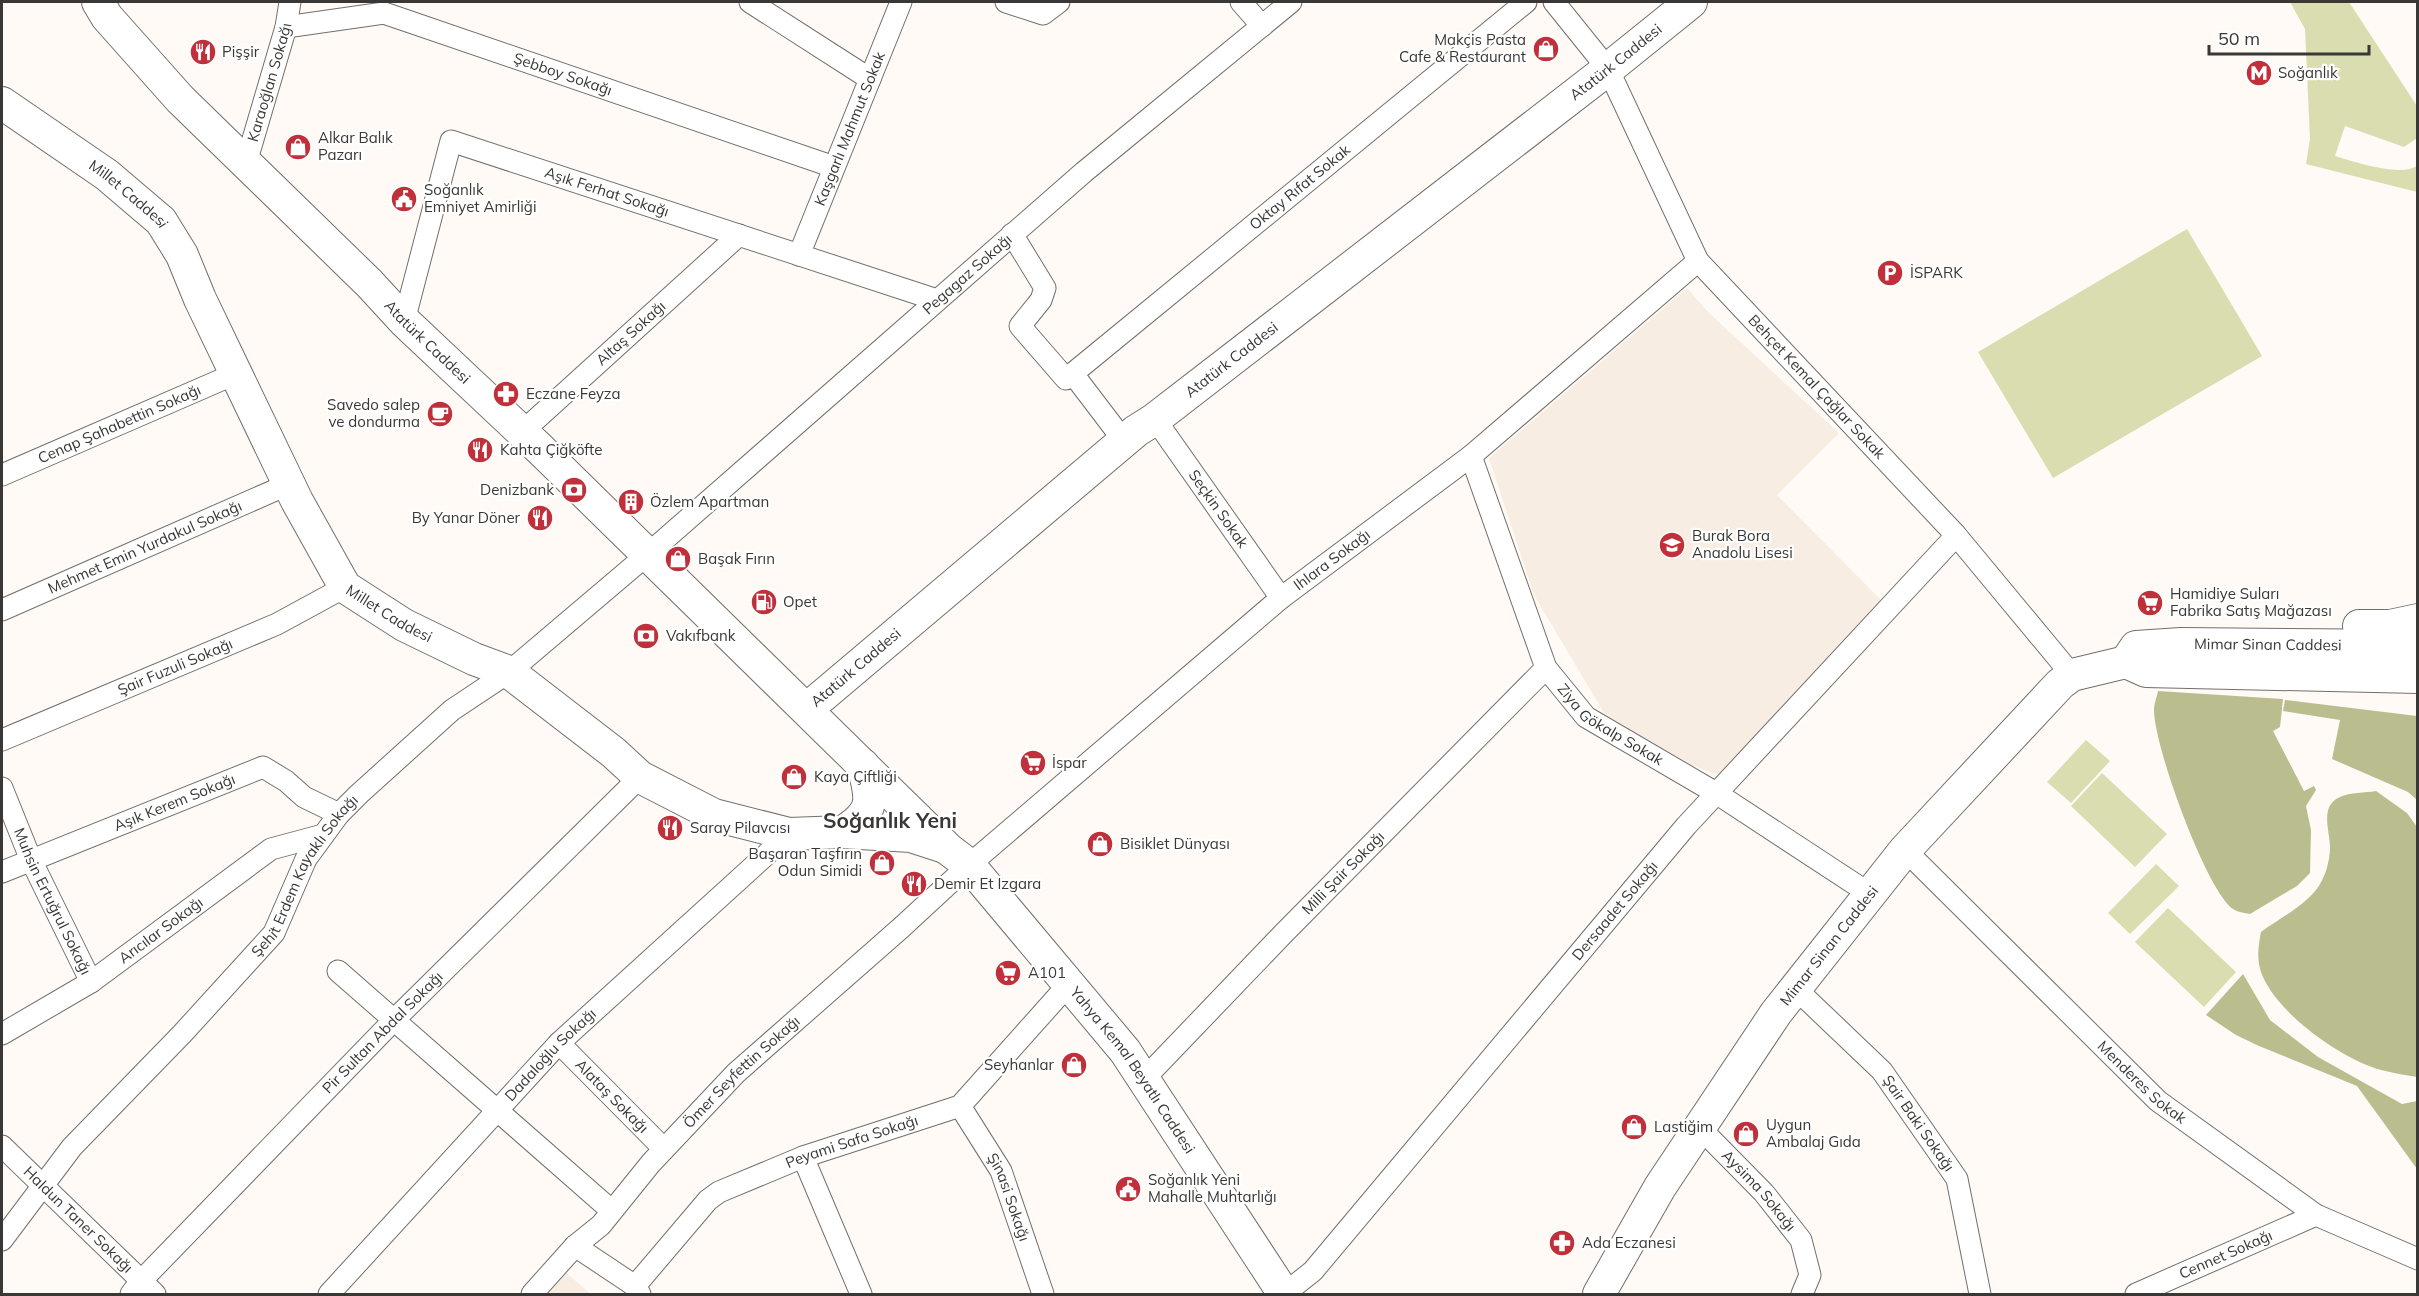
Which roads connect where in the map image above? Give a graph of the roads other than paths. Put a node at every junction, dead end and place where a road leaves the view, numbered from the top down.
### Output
1 (98, 2) edge
2 (290, 2) edge
3 (750, 2) edge
4 (901, 2) edge
5 (1006, 2) edge
6 (1059, 2) edge
7 (1241, 2) edge
8 (1291, 2) edge
9 (1526, 2) edge
10 (1554, 2) edge
11 (1691, 2) edge
12 (1262, 26) junction
13 (286, 27) junction
14 (1608, 69) junction
15 (870, 79) junction
16 (2, 103) edge
17 (246, 163) junction
18 (834, 167) junction
19 (1012, 234) junction
20 (740, 235) junction
21 (799, 255) junction
22 (1698, 261) junction
23 (937, 300) junction
24 (404, 321) junction
25 (237, 373) junction
26 (1073, 374) junction
27 (1155, 419) junction
28 (522, 432) junction
29 (1124, 441) junction
30 (1471, 456) junction
31 (2, 475) edge
32 (289, 484) junction
33 (1955, 534) junction
34 (648, 554) junction
35 (345, 587) junction
36 (1281, 598) junction
37 (2, 610) edge
38 (2418, 620) edge
39 (2181, 644) junction
40 (2418, 646) edge
41 (2126, 662) junction
42 (1546, 668) junction
43 (509, 672) junction
44 (2243, 672) junction
45 (2072, 675) junction
46 (2418, 677) edge
47 (2418, 696) edge
48 (807, 709) junction
49 (2, 740) edge
50 (863, 765) junction
51 (640, 777) junction
52 (2, 788) edge
53 (1716, 793) junction
54 (339, 813) junction
55 (843, 832) junction
56 (789, 834) junction
57 (323, 835) junction
58 (1905, 850) junction
59 (959, 857) junction
60 (32, 860) junction
61 (2, 872) edge
62 (1870, 894) junction
63 (338, 971) dead end
64 (91, 982) junction
65 (1068, 985) junction
66 (1796, 988) junction
67 (394, 1020) junction
68 (2, 1034) edge
69 (559, 1043) junction
70 (1143, 1080) junction
71 (960, 1106) junction
72 (497, 1110) junction
73 (1700, 1128) junction
74 (2, 1146) edge
75 (664, 1149) junction
76 (803, 1157) junction
77 (43, 1185) junction
78 (612, 1211) junction
79 (2316, 1215) junction
80 (2, 1240) edge
81 (575, 1246) junction
82 (2418, 1259) edge
83 (142, 1290) edge
84 (637, 1290) edge
85 (329, 1294) edge
86 (532, 1294) edge
87 (861, 1294) edge
88 (1043, 1294) edge
89 (1284, 1294) edge
90 (1599, 1294) edge
91 (1802, 1294) edge
92 (1980, 1294) edge
93 (2136, 1294) edge

1 - 17 street, Atatürk Caddesi
2 - 13 street, Karaoğlan Sokağı
3 - 15 street
4 - 15 street, Kaşgarlı Mahmut Sokak
5 - 6 street
7 - 12 street
8 - 12 street, Pegagaz Sokağı
9 - 26 street, Oktay Rıfat Sokak
10 - 14 street, Behçet Kemal Çağlar Sokak
11 - 14 street, Atatürk Caddesi
12 - 19 street, Pegagaz Sokağı
13 - 17 street, Karaoğlan Sokağı
13 - 18 street, Şebboy Sokağı
14 - 22 street, Behçet Kemal Çağlar Sokak
14 - 27 street, Atatürk Caddesi
15 - 18 street, Kaşgarlı Mahmut Sokak
16 - 25 street, Millet Caddesi
17 - 24 street, Atatürk Caddesi
18 - 21 street, Kaşgarlı Mahmut Sokak
19 - 23 street, Pegagaz Sokağı
19 - 26 street
20 - 21 street, Aşık Ferhat Sokağı
20 - 24 street, Aşık Ferhat Sokağı
20 - 28 street, Altaş Sokağı
21 - 23 street, Aşık Ferhat Sokağı
22 - 30 street, Ihlara Sokağı
22 - 33 street, Behçet Kemal Çağlar Sokak
23 - 34 street, Pegagaz Sokağı
24 - 28 street, Atatürk Caddesi
25 - 31 street, Cenap Şahabettin Sokağı
25 - 32 street, Millet Caddesi
26 - 29 street
27 - 29 street, Atatürk Caddesi
27 - 36 street, Seçkin Sokak
28 - 34 street, Atatürk Caddesi
29 - 48 street, Atatürk Caddesi
30 - 36 street, Ihlara Sokağı
30 - 42 street, Ziya Gökalp Sokak
32 - 35 street, Millet Caddesi
32 - 37 street, Mehmet Emin Yurdakul Sokağı
33 - 45 street, Behçet Kemal Çağlar Sokak
33 - 53 street, Dersaadet Sokağı
34 - 43 street, Şehit Erdem Kayaklı Sokağı
34 - 48 street, Atatürk Caddesi
35 - 43 street, Millet Caddesi
35 - 49 street, Şair Fuzuli Sokağı
36 - 59 street, Ihlara Sokağı
38 - 39 street
39 - 40 street, Mimar Sinan Caddesi
39 - 41 street, Mimar Sinan Caddesi
41 - 44 street, Mimar Sinan Caddesi
41 - 45 street, Mimar Sinan Caddesi
42 - 53 street, Ziya Gökalp Sokak
42 - 70 street, Milli Şair Sokağı
43 - 51 street, Millet Caddesi
43 - 54 street, Şehit Erdem Kayaklı Sokağı
44 - 46 street, Mimar Sinan Caddesi
44 - 47 street
45 - 58 street, Mimar Sinan Caddesi
48 - 50 street, Yahya Kemal Beyatlı Caddesi
50 - 55 street
50 - 59 street, Yahya Kemal Beyatlı Caddesi
51 - 56 street, Millet Caddesi
51 - 67 street, Pir Sultan Abdal Sokağı
52 - 60 street, Muhsin Ertuğrul Sokağı
53 - 62 street, Ziya Gökalp Sokak
53 - 89 street, Dersaadet Sokağı
54 - 57 street, Şehit Erdem Kayaklı Sokağı
54 - 60 street, Aşık Kerem Sokağı
55 - 56 street, Millet Caddesi
55 - 59 street, Millet Caddesi
56 - 69 street, Dadaloğlu Sokağı
57 - 64 street, Arıcılar Sokağı
57 - 77 street, Şehit Erdem Kayaklı Sokağı
58 - 62 street, Mimar Sinan Caddesi
58 - 79 street, Menderes Sokak
59 - 65 street, Yahya Kemal Beyatlı Caddesi
59 - 75 street, Ömer Seyfettin Sokağı
60 - 61 street, Aşık Kerem Sokağı
60 - 64 street, Muhsin Ertuğrul Sokağı
62 - 66 street, Mimar Sinan Caddesi
63 - 67 street
64 - 68 street, Arıcılar Sokağı
65 - 70 street, Yahya Kemal Beyatlı Caddesi
65 - 71 street
66 - 73 street, Mimar Sinan Caddesi
66 - 92 street, Şair Baki Sokağı
67 - 72 street
67 - 83 street, Pir Sultan Abdal Sokağı
69 - 72 street, Dadaloğlu Sokağı
69 - 75 street, Alataş Sokağı
70 - 89 street, Yahya Kemal Beyatlı Caddesi
71 - 76 street, Peyami Safa Sokağı
71 - 88 street, Şinasi Sokağı
72 - 78 street
72 - 85 street, Dadaloğlu Sokağı
73 - 90 street, Mimar Sinan Caddesi
73 - 91 street, Aysima Sokağı
74 - 77 street, Haldun Taner Sokağı
75 - 78 street, Ömer Seyfettin Sokağı
76 - 84 street, Peyami Safa Sokağı
76 - 87 street
77 - 80 street, Şehit Erdem Kayaklı Sokağı
77 - 83 street, Haldun Taner Sokağı
78 - 81 street, Ömer Seyfettin Sokağı
79 - 82 street, Menderes Sokak
79 - 93 street, Cennet Sokağı
81 - 84 street
81 - 86 street, Ömer Seyfettin Sokağı

